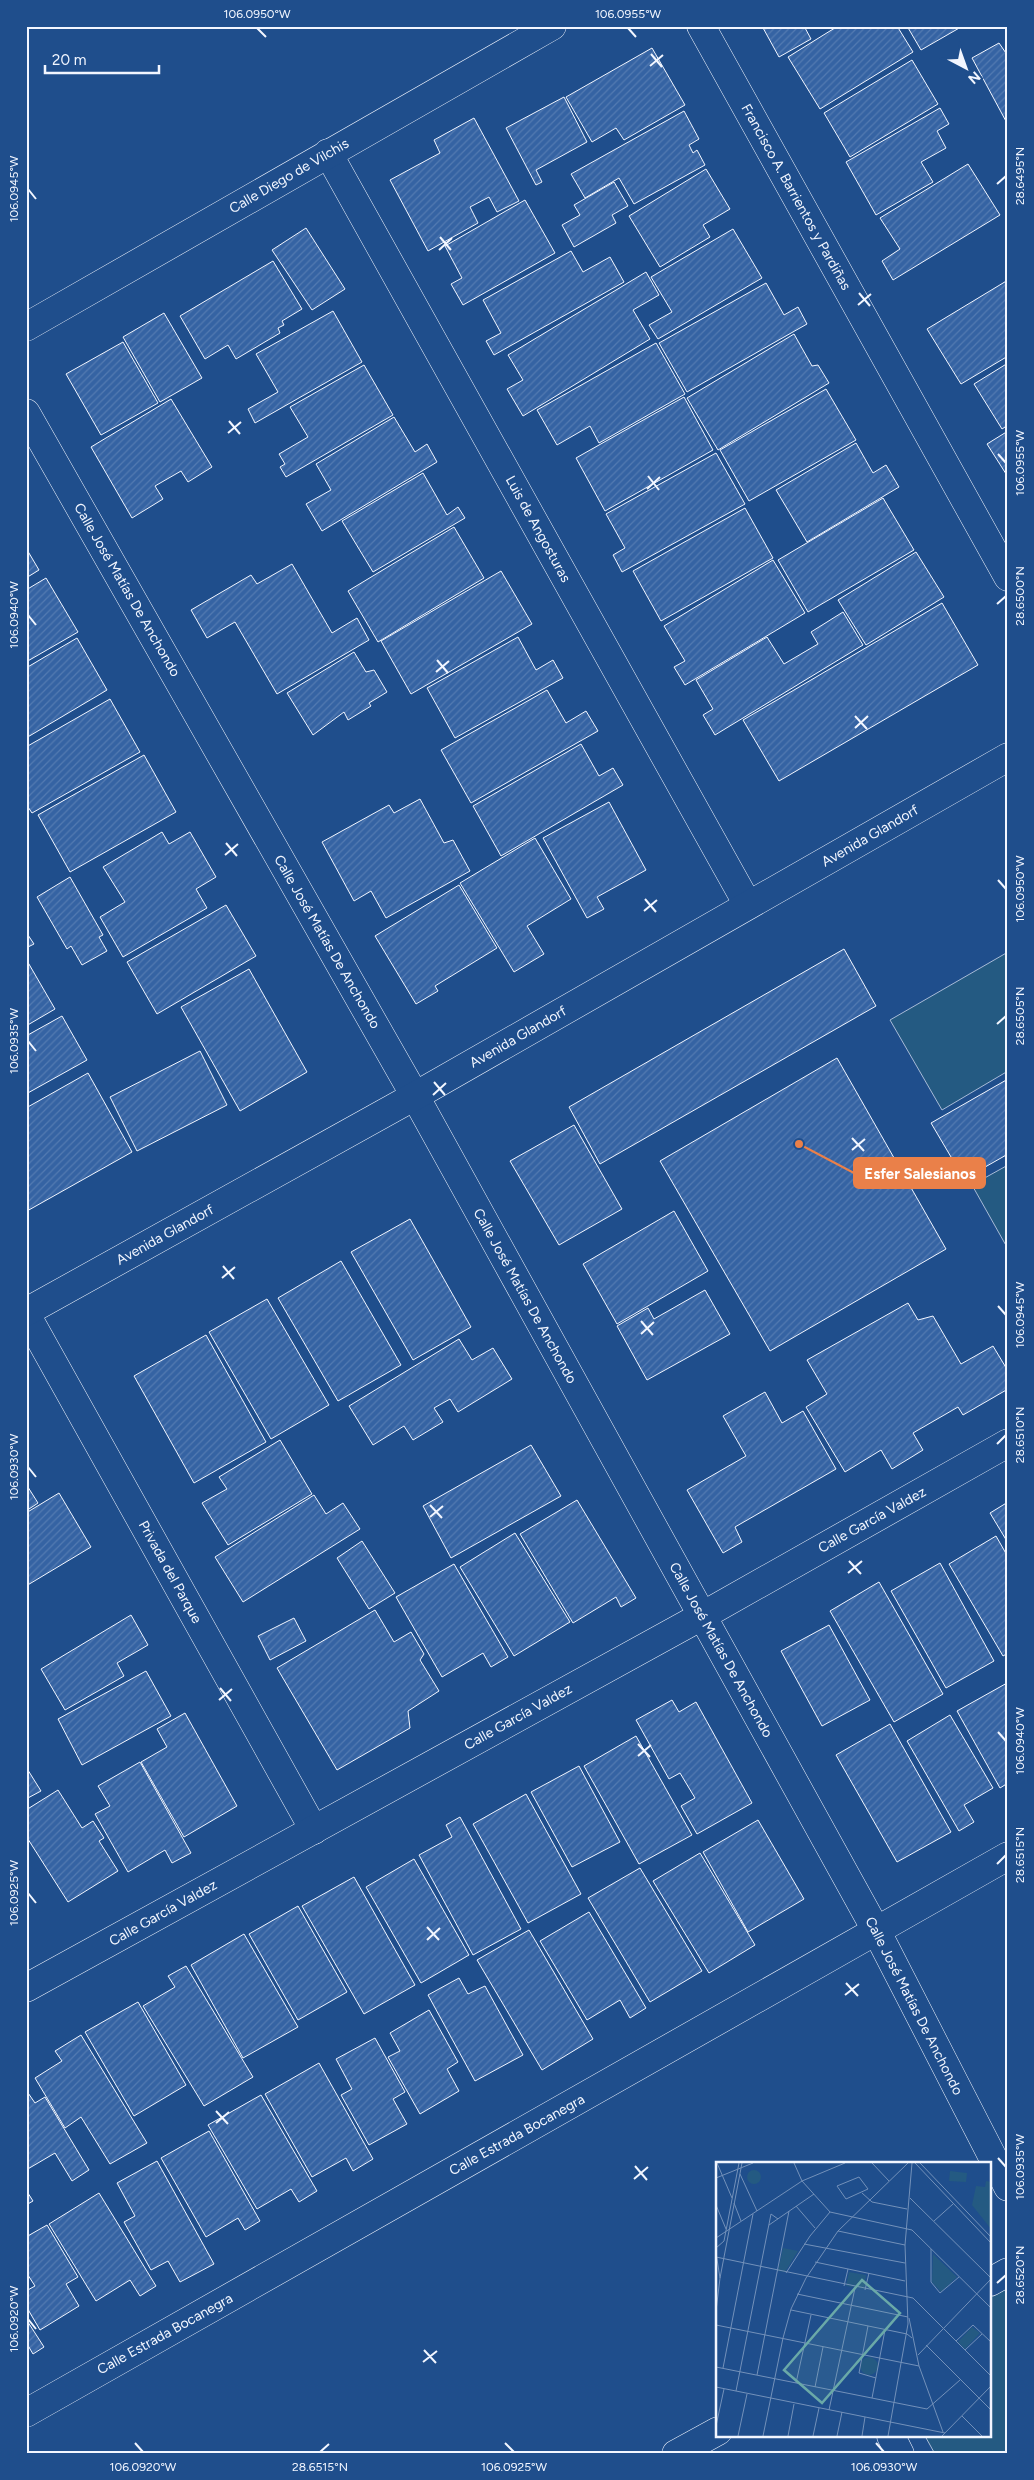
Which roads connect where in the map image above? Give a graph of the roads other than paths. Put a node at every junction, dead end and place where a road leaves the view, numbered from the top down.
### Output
1 (552, 26) edge
2 (701, 26) edge
3 (328, 154) junction
4 (26, 327) edge
5 (26, 413) edge
6 (1008, 577) edge
7 (1008, 758) edge
8 (748, 905) junction
9 (414, 1096) junction
10 (26, 1313) edge
11 (1008, 1443) edge
12 (702, 1616) junction
13 (314, 1830) junction
14 (1008, 1856) edge
15 (877, 1932) junction
16 (26, 1988) edge
17 (1008, 2187) edge
18 (1008, 2272) edge
19 (992, 2281) edge
20 (26, 2412) edge
21 (716, 2432) edge
22 (892, 2438) edge
23 (676, 2454) edge
24 (900, 2454) edge

1 - 3 street, Calle Diego de Vilchis
2 - 6 street, Francisco A. Barrientos y Pardiñas
3 - 4 street, Calle Diego de Vilchis
3 - 8 street, Luis de Angosturas
5 - 9 street, Calle José Matías De Anchondo
7 - 8 street, Avenida Glandorf
8 - 9 street, Avenida Glandorf
9 - 10 street, Avenida Glandorf
9 - 12 street, Calle José Matías De Anchondo
10 - 13 street, Privada del Parque
11 - 12 street, Calle García Valdez
12 - 13 street, Calle García Valdez
12 - 15 street, Calle José Matías De Anchondo
13 - 16 street, Calle García Valdez
14 - 15 street, Calle Estrada Bocanegra
15 - 17 street, Calle José Matías De Anchondo
15 - 20 street, Calle Estrada Bocanegra
18 - 19 street
21 - 23 street
22 - 24 street

